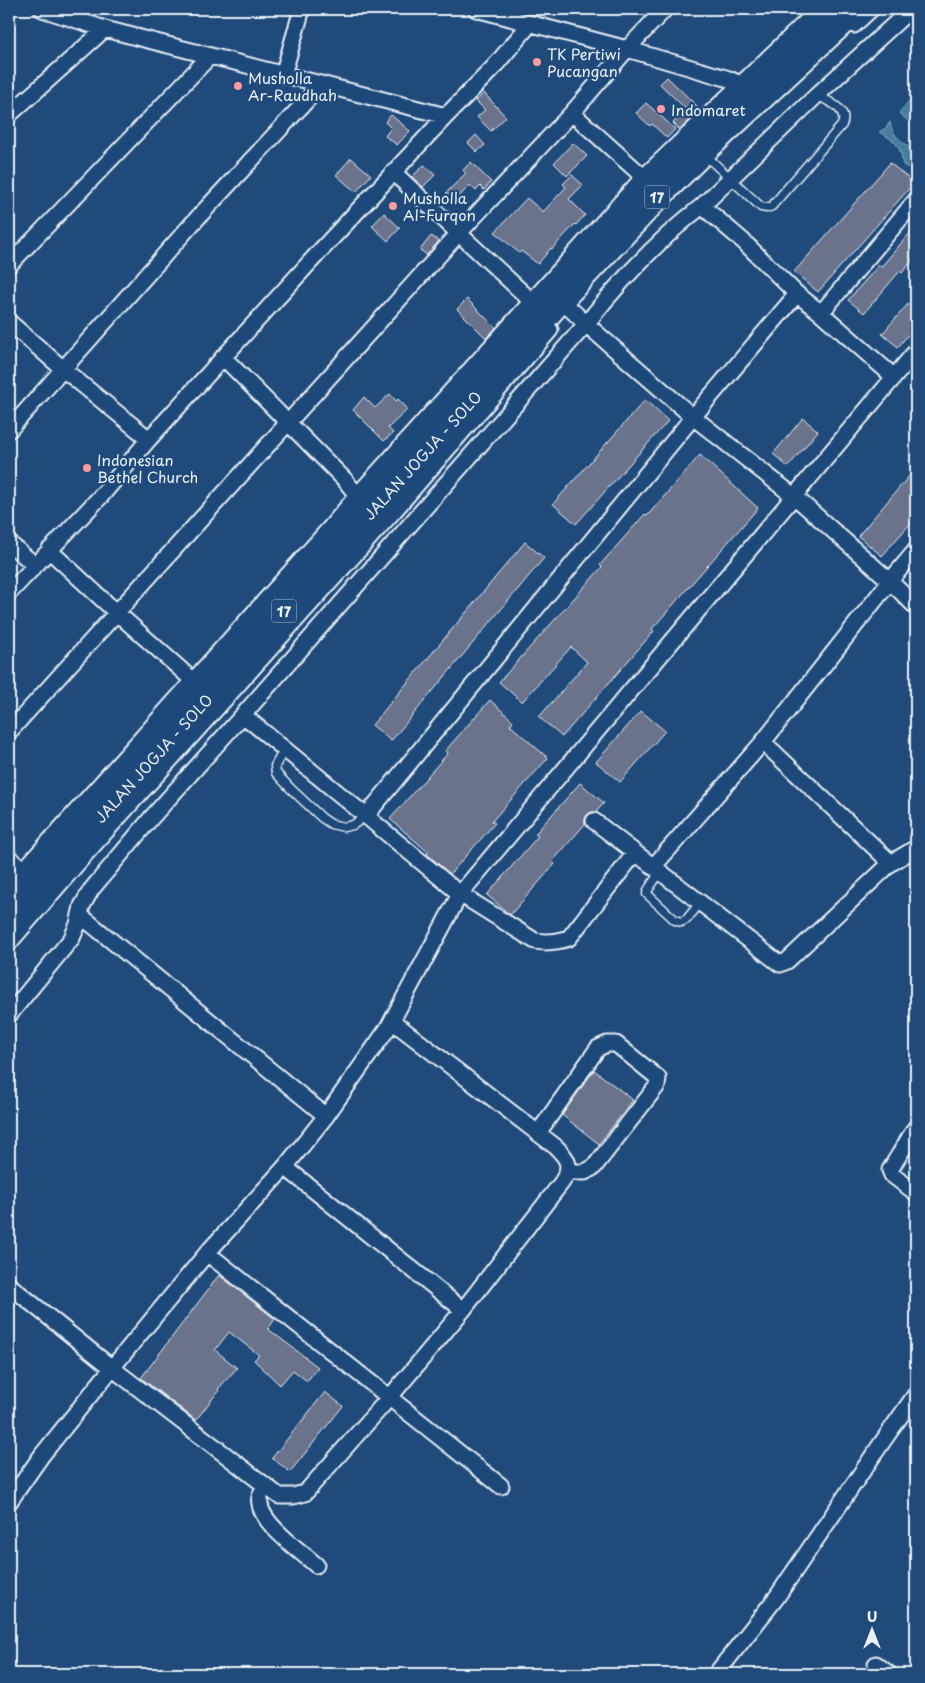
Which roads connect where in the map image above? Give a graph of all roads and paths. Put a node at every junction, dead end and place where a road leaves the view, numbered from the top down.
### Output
1 (42, 9) edge
2 (302, 9) edge
3 (476, 9) edge
4 (664, 9) edge
5 (826, 9) edge
6 (857, 9) edge
7 (871, 9) edge
8 (911, 9) edge
9 (498, 12) edge
10 (530, 24) junction
11 (105, 29) junction
12 (627, 49) junction
13 (210, 56) junction
14 (283, 75) junction
15 (320, 85) junction
16 (752, 93) junction
17 (817, 95) junction
18 (572, 114) junction
19 (9, 115) edge
20 (446, 116) junction
21 (706, 155) junction
22 (394, 173) junction
23 (730, 179) junction
24 (647, 180) junction
25 (916, 200) edge
26 (702, 206) junction
27 (459, 233) junction
28 (9, 265) edge
29 (796, 294) junction
30 (560, 299) junction
31 (534, 306) junction
32 (821, 313) junction
33 (9, 322) edge
34 (586, 324) junction
35 (916, 351) edge
36 (223, 357) junction
37 (63, 370) junction
38 (894, 377) junction
39 (693, 417) junction
40 (288, 422) junction
41 (9, 430) edge
42 (149, 438) junction
43 (795, 497) junction
44 (360, 499) junction
45 (9, 543) edge
46 (50, 550) junction
47 (916, 550) edge
48 (34, 565) junction
49 (890, 581) junction
50 (9, 593) edge
51 (916, 607) edge
52 (116, 612) junction
53 (197, 684) junction
54 (243, 714) junction
55 (9, 732) edge
56 (763, 742) junction
57 (287, 751) junction
58 (366, 816) junction
59 (594, 821) dead end
60 (916, 848) edge
61 (635, 853) junction
62 (891, 863) junction
63 (657, 869) junction
64 (34, 875) edge
65 (9, 894) edge
66 (460, 894) junction
67 (700, 903) junction
68 (80, 915) junction
69 (9, 922) edge
70 (9, 943) edge
71 (9, 1015) edge
72 (392, 1021) junction
73 (326, 1116) junction
74 (916, 1128) edge
75 (538, 1133) junction
76 (285, 1166) junction
77 (568, 1172) junction
78 (916, 1193) edge
79 (208, 1252) junction
80 (9, 1285) edge
81 (463, 1310) junction
82 (112, 1368) junction
83 (916, 1394) edge
84 (390, 1397) junction
85 (266, 1486) junction
86 (501, 1486) dead end
87 (9, 1502) edge
88 (316, 1565) dead end
89 (876, 1664) dead end
90 (716, 1674) edge
91 (889, 1674) edge

1 - 11 street
2 - 14 street
3 - 9 street
4 - 12 street
5 - 16 highway, JALAN JOGJA - SOLO / 17
6 - 16 highway, JALAN JOGJA - SOLO / 17
7 - 21 street
8 - 17 street
9 - 10 street
10 - 12 street
10 - 20 street
11 - 13 street
11 - 19 street
12 - 16 street
12 - 18 street
13 - 14 street
13 - 28 street
14 - 15 street
15 - 20 street
15 - 37 street
16 - 21 highway, JALAN JOGJA - SOLO / 17
16 - 24 highway, JALAN JOGJA - SOLO / 17
17 - 23 street
17 - 23 lane
18 - 24 street
18 - 27 street
20 - 22 street
21 - 23 lane
21 - 30 highway, JALAN JOGJA - SOLO / 17
22 - 27 street
22 - 36 street
23 - 26 street
24 - 30 highway, JALAN JOGJA - SOLO / 17
25 - 32 street
26 - 29 street
26 - 34 street
27 - 31 street
27 - 40 street
29 - 32 street
29 - 39 street
30 - 31 highway, JALAN JOGJA - SOLO / 17
30 - 34 street
30 - 64 highway, JALAN JOGJA - SOLO / 17
31 - 44 highway, JALAN JOGJA - SOLO / 17
32 - 38 street
33 - 37 street
34 - 39 street
34 - 54 street
35 - 38 street
36 - 40 street
36 - 42 street
37 - 41 street
37 - 42 street
38 - 43 street
39 - 43 street
39 - 58 street
40 - 44 street
40 - 52 street
42 - 46 street
43 - 49 street
43 - 66 street
44 - 53 highway, JALAN JOGJA - SOLO / 17
45 - 48 street
46 - 48 street
46 - 52 street
47 - 49 street
48 - 50 street
49 - 51 street
49 - 56 street
52 - 53 street
52 - 55 street
53 - 64 highway, JALAN JOGJA - SOLO / 17
54 - 57 street
54 - 68 street
56 - 62 street
56 - 63 street
57 - 58 street
57 - 58 lane
58 - 66 street
59 - 61 street
60 - 62 street
61 - 63 street
61 - 66 street
62 - 67 street
63 - 67 street
63 - 67 lane
64 - 65 highway, JALAN JOGJA - SOLO / 17
64 - 69 highway, JALAN JOGJA - SOLO / 17
64 - 70 street
66 - 72 street
68 - 71 street
68 - 73 street
72 - 73 street
72 - 75 street
73 - 76 street
74 - 78 street
75 - 77 street
75 - 77 street
76 - 79 street
76 - 81 street
77 - 81 street
79 - 82 street
79 - 84 street
80 - 82 street
81 - 84 street
82 - 85 street
82 - 87 street
83 - 90 street
84 - 85 street
84 - 86 street
85 - 88 street
89 - 91 street

